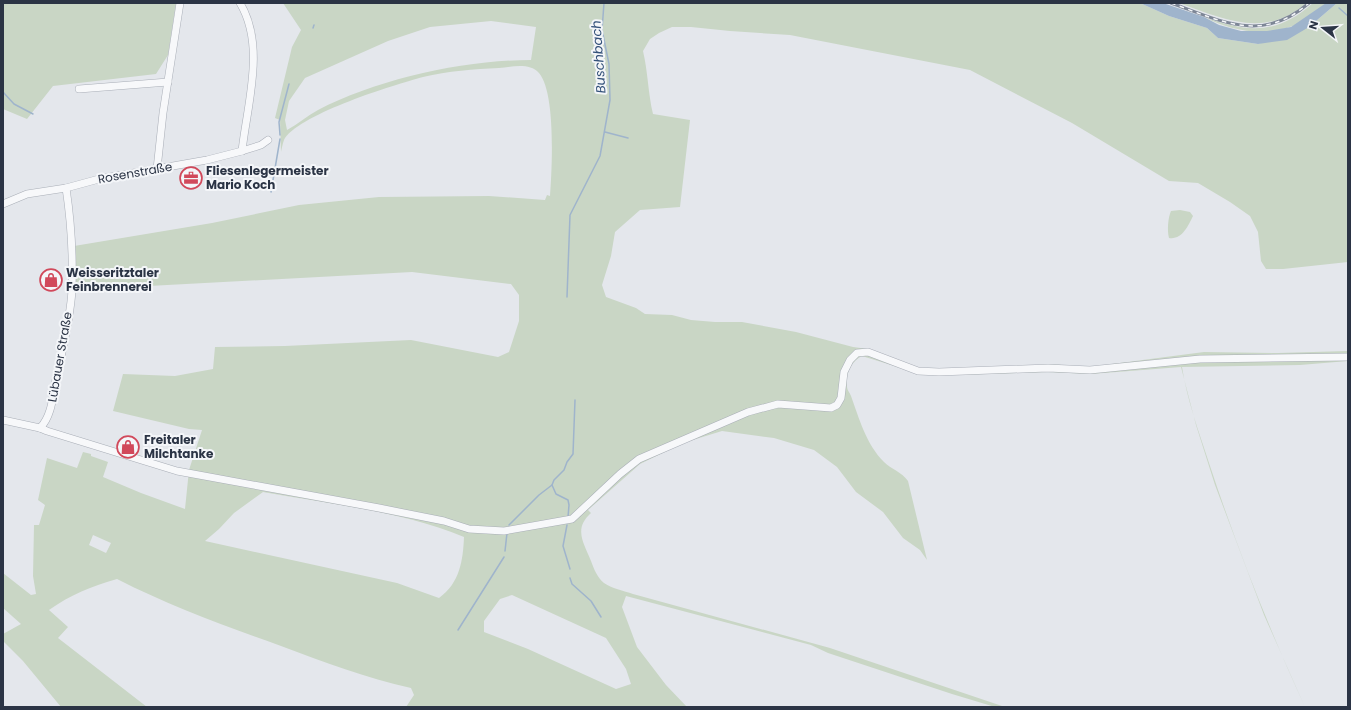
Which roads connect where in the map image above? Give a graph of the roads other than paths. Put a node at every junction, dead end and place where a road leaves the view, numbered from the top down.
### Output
1 (180, 3) edge
2 (240, 3) edge
3 (168, 82) junction
4 (79, 89) dead end
5 (268, 140) dead end
6 (242, 151) junction
7 (157, 169) junction
8 (66, 188) junction
9 (3, 204) edge
10 (1348, 356) edge
11 (3, 420) edge
12 (40, 428) junction

1 - 3 street
2 - 6 street
3 - 4 street
3 - 7 street
5 - 6 street, Rosenstraße
6 - 7 street, Rosenstraße
7 - 8 street, Rosenstraße
8 - 9 street, Rosenstraße
8 - 12 street, Lübauer Straße
10 - 12 street
11 - 12 street

